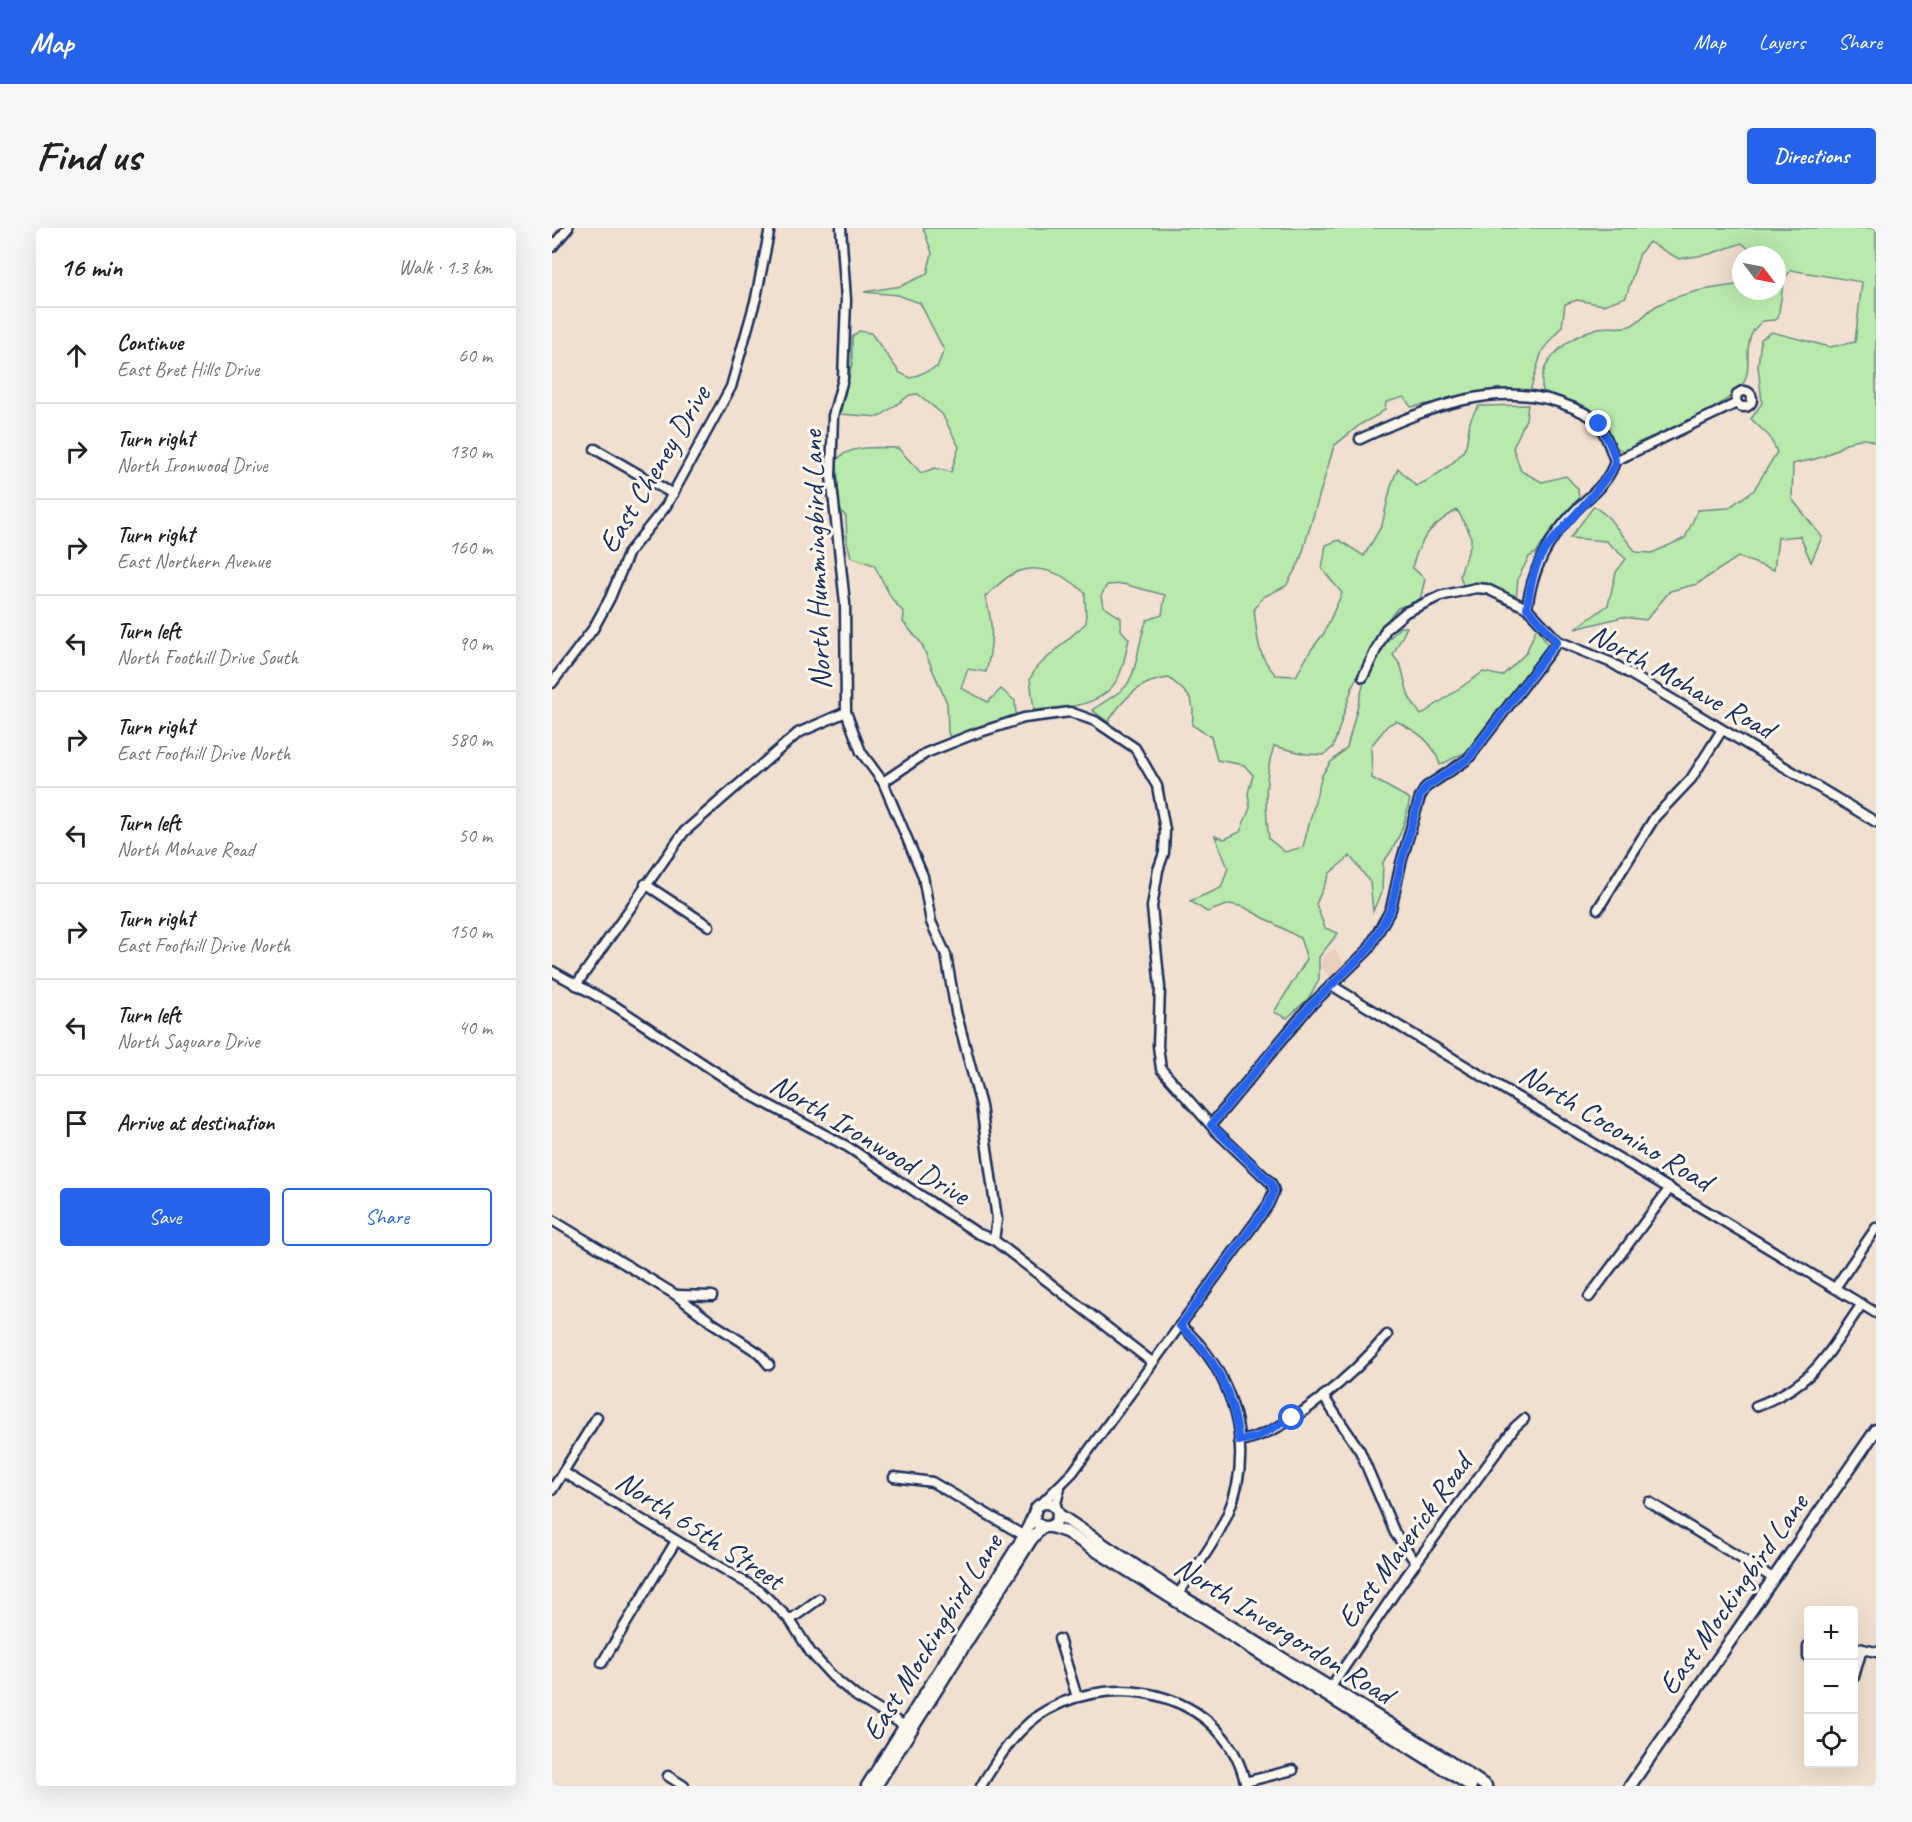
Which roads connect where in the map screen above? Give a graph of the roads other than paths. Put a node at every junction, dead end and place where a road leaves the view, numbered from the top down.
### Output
1 (568, 228) edge
2 (770, 228) edge
3 (841, 228) edge
4 (552, 247) edge
5 (1737, 403) dead end
6 (1360, 439) dead end
7 (595, 449) dead end
8 (1615, 461) junction
9 (673, 494) junction
10 (1527, 608) junction
11 (1557, 641) junction
12 (552, 663) edge
13 (561, 668) junction
14 (1363, 677) dead end
15 (552, 683) edge
16 (846, 711) junction
17 (1722, 730) junction
18 (883, 782) junction
19 (1876, 822) edge
20 (645, 884) junction
21 (1598, 909) dead end
22 (709, 926) dead end
23 (552, 971) edge
24 (576, 985) junction
25 (1330, 985) junction
26 (1211, 1125) junction
27 (1670, 1188) junction
28 (552, 1220) edge
29 (1876, 1228) edge
30 (994, 1239) junction
31 (1835, 1288) junction
32 (676, 1295) junction
33 (712, 1296) dead end
34 (1589, 1297) dead end
35 (1862, 1304) junction
36 (1876, 1313) edge
37 (1180, 1326) junction
38 (1387, 1335) dead end
39 (1152, 1362) junction
40 (769, 1365) dead end
41 (1323, 1396) junction
42 (1756, 1406) dead end
43 (597, 1417) dead end
44 (1524, 1419) dead end
45 (1876, 1430) edge
46 (1239, 1441) junction
47 (563, 1472) junction
48 (894, 1477) dead end
49 (1061, 1485) junction
50 (552, 1490) edge
51 (1649, 1502) dead end
52 (1037, 1509) junction
53 (1057, 1510) junction
54 (1047, 1527) junction
55 (1028, 1538) junction
56 (675, 1541) junction
57 (1416, 1563) junction
58 (1773, 1578) junction
59 (1176, 1597) junction
60 (819, 1599) dead end
61 (790, 1620) junction
62 (1059, 1639) dead end
63 (1858, 1648) edge
64 (1876, 1652) edge
65 (602, 1663) dead end
66 (1328, 1691) junction
67 (1077, 1697) junction
68 (908, 1728) junction
69 (1293, 1770) dead end
70 (668, 1776) dead end
71 (1246, 1784) edge
72 (684, 1786) edge
73 (867, 1786) edge
74 (876, 1786) edge
75 (981, 1786) edge
76 (1471, 1786) edge
77 (1486, 1786) edge
78 (1630, 1786) edge

1 - 4 street
2 - 9 street, East Cheney Drive
3 - 16 street, North Hummingbird Lane
5 - 8 street
6 - 8 street
7 - 9 street
8 - 10 street
9 - 13 street, East Cheney Drive
10 - 11 street, North Mohave Road
10 - 14 street, North Mohave Road
11 - 17 street, North Mohave Road
11 - 25 street
12 - 13 street
13 - 15 street, East Cheney Drive
16 - 18 street, North Hummingbird Lane
16 - 20 street
17 - 19 street, North Mohave Road
17 - 21 street
18 - 26 street
18 - 30 street
20 - 22 street
20 - 24 street
23 - 24 street, North Ironwood Drive
24 - 30 street, North Ironwood Drive
25 - 26 street
25 - 27 street, North Coconino Road
26 - 37 street
27 - 31 street, North Coconino Road
27 - 34 street
28 - 32 street
29 - 31 street
30 - 39 street, North Ironwood Drive
31 - 35 street, North Coconino Road
32 - 33 street
32 - 40 street
35 - 36 street, North Coconino Road
35 - 42 street
37 - 39 street
37 - 46 street
38 - 41 street
39 - 49 street
41 - 46 street
41 - 57 street
43 - 47 street
44 - 57 street, East Maverick Road
45 - 58 street, East Mockingbird Lane
46 - 59 street
47 - 50 street
47 - 56 street, North 65th Street
48 - 55 street
49 - 52 street
49 - 53 street
51 - 58 street
52 - 53 street, North Invergordon Road
52 - 54 street
52 - 55 street, East Mockingbird Lane
53 - 54 street
53 - 59 street, North Invergordon Road
54 - 55 street, East Mockingbird Lane
54 - 59 street, North Invergordon Road
55 - 68 street, East Mockingbird Lane
56 - 61 street, North 65th Street
56 - 65 street
57 - 66 street, East Maverick Road
58 - 78 street, East Mockingbird Lane
59 - 66 street, North Invergordon Road
60 - 61 street
61 - 68 street, North 65th Street
62 - 67 street
63 - 64 street
66 - 76 street, North Invergordon Road
66 - 77 street, North Invergordon Road
67 - 71 street
67 - 75 street
68 - 73 street, East Mockingbird Lane
68 - 74 street, East Mockingbird Lane
69 - 71 street
70 - 72 street

